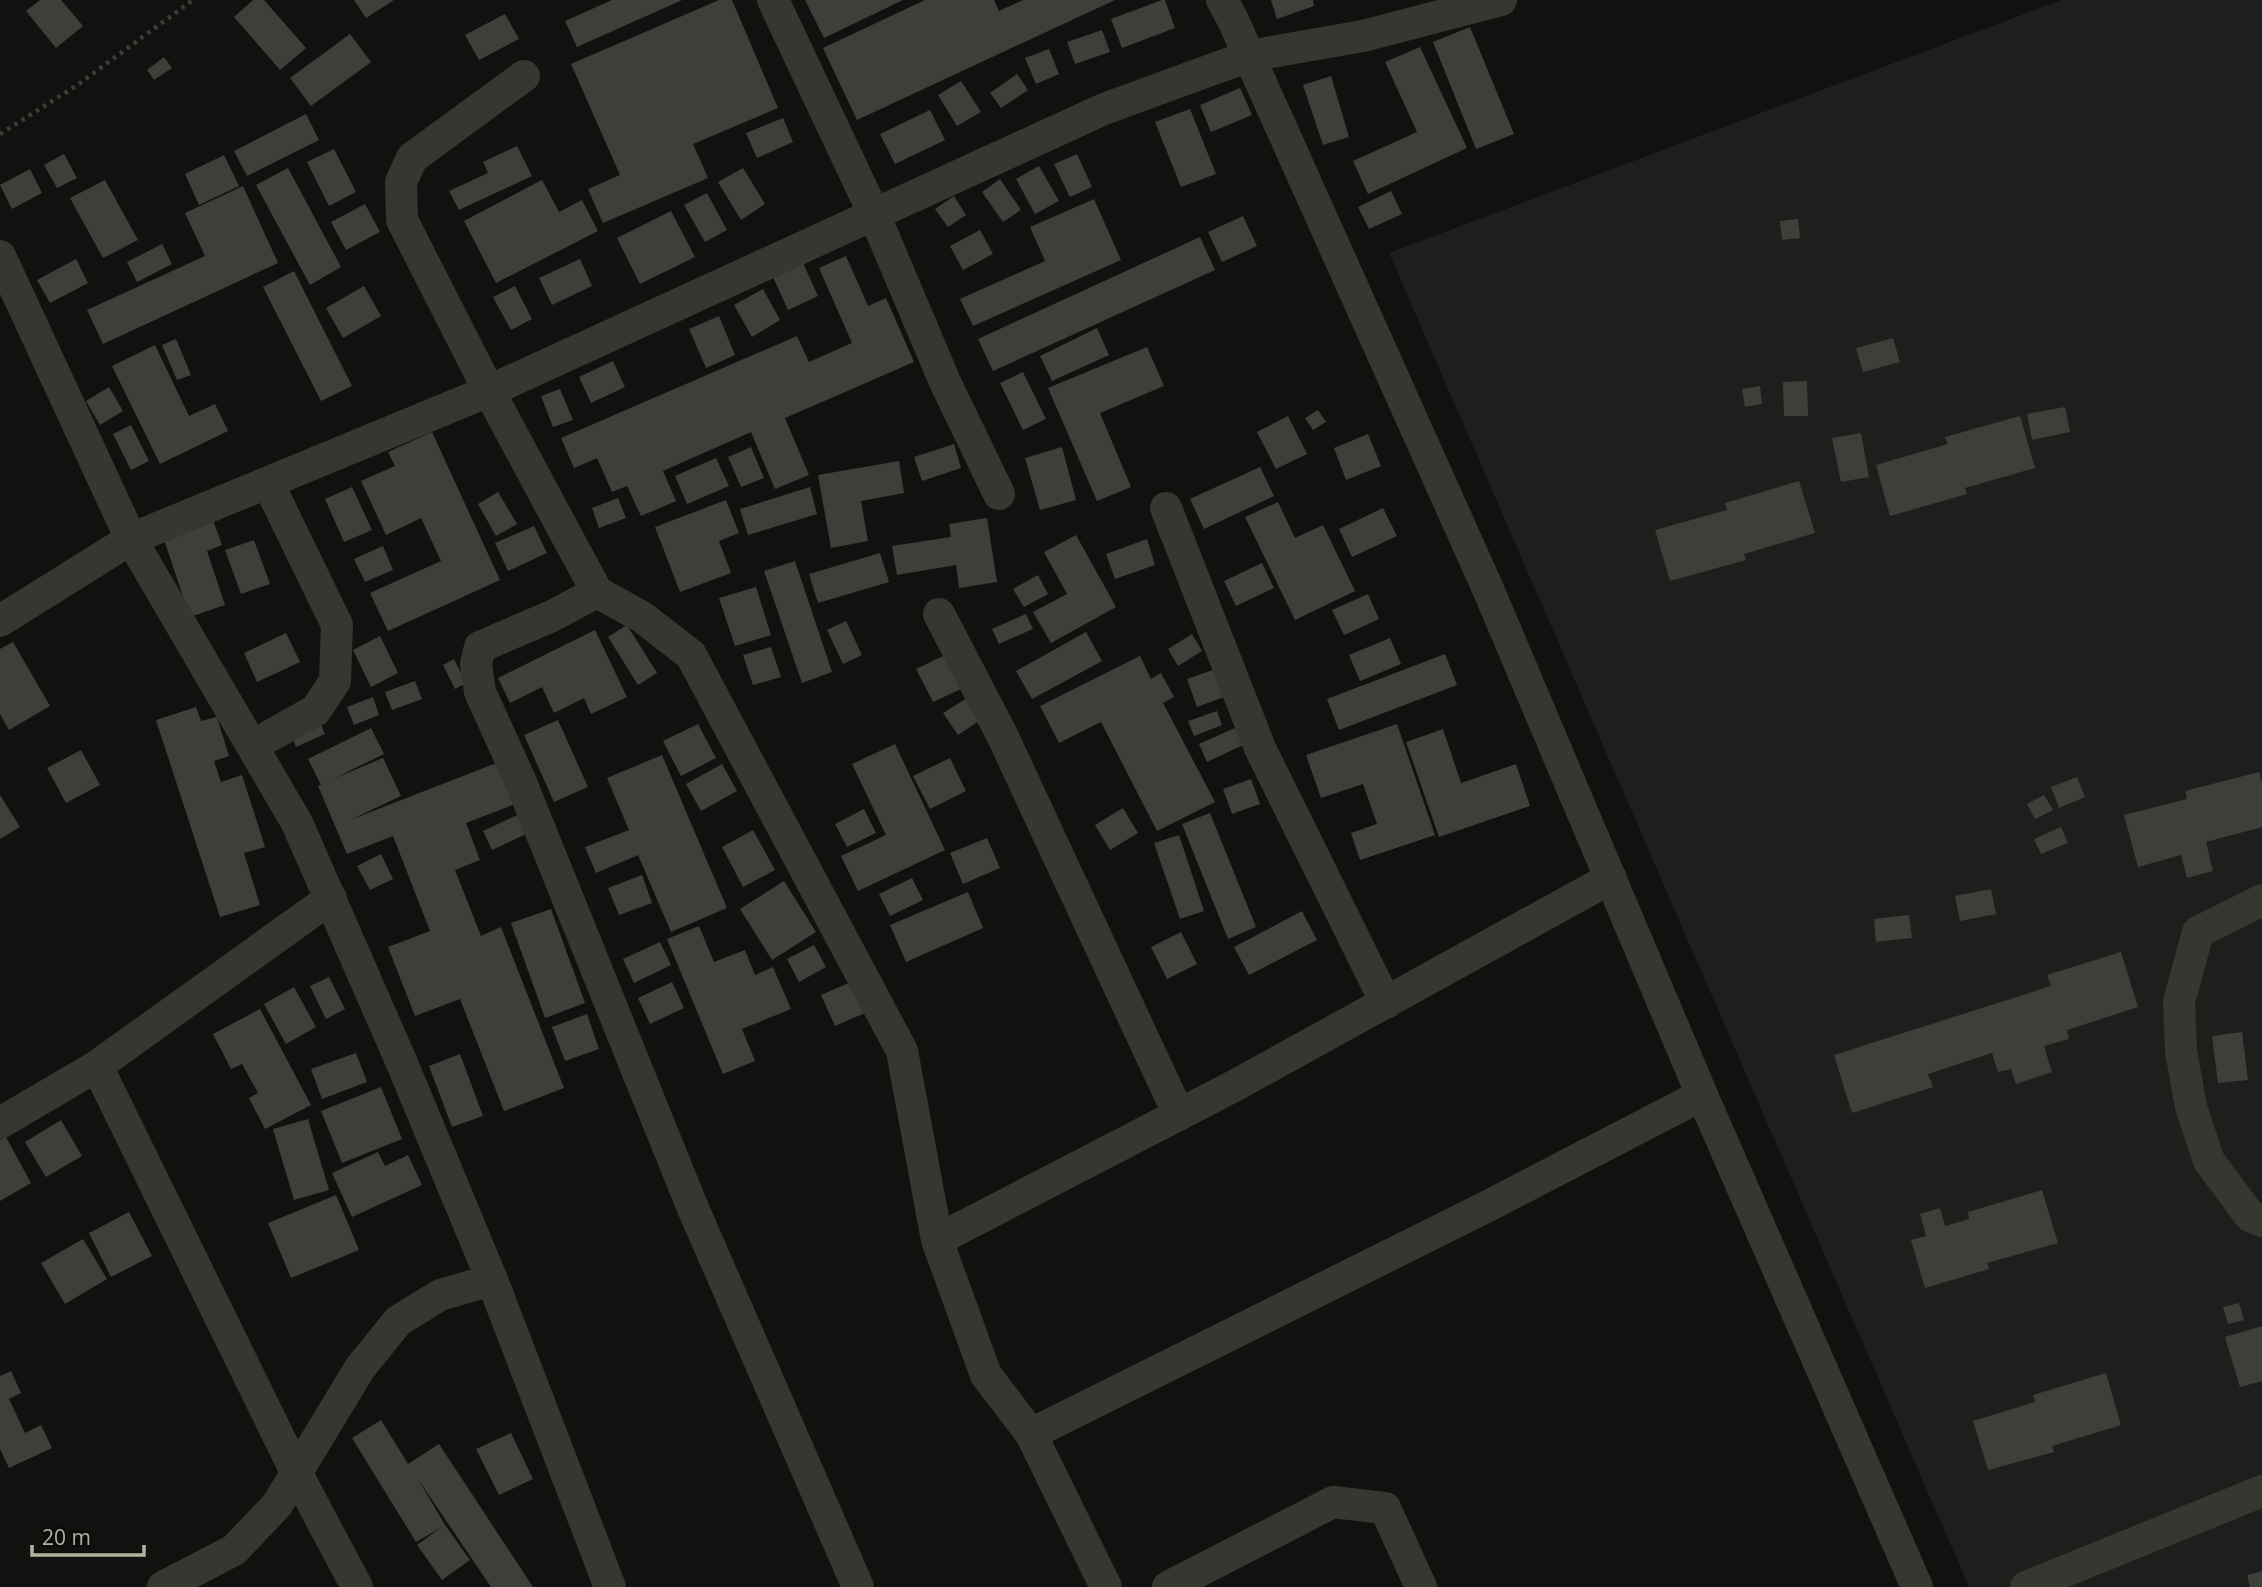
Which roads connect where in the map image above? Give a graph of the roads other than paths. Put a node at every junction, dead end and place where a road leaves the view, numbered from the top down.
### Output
1 (773, 0) edge
2 (1222, 0) edge
3 (1501, 0) edge
4 (1249, 56) junction
5 (524, 76) dead end
6 (874, 214) junction
7 (0, 256) edge
8 (489, 391) junction
9 (268, 483) junction
10 (999, 494) dead end
11 (1166, 508) dead end
12 (131, 538) junction
13 (597, 592) junction
14 (939, 614) dead end
15 (0, 621) edge
16 (253, 746) junction
17 (1611, 878) junction
18 (331, 898) junction
19 (2262, 900) edge
20 (1386, 1003) junction
21 (97, 1066) junction
22 (1702, 1095) junction
23 (1179, 1115) junction
24 (0, 1123) edge
25 (2262, 1221) edge
26 (937, 1240) junction
27 (492, 1280) junction
28 (1031, 1434) junction
29 (296, 1472) junction
30 (2262, 1492) edge
31 (163, 1587) edge
32 (357, 1587) edge
33 (610, 1587) edge
34 (858, 1587) edge
35 (1106, 1587) edge
36 (1168, 1587) edge
37 (1421, 1587) edge
38 (1917, 1587) edge
39 (2026, 1587) edge

1 - 6 street
2 - 4 street
3 - 4 street
4 - 6 street
4 - 17 street
5 - 8 street
6 - 8 street
6 - 10 street
7 - 12 street
8 - 9 street
8 - 13 street
9 - 12 street
9 - 16 street
11 - 20 street
12 - 15 street
12 - 16 street
13 - 26 street
13 - 34 street
14 - 23 street
16 - 18 street
17 - 20 street
17 - 22 street
18 - 21 street
18 - 27 street
19 - 25 street
20 - 23 street
21 - 24 street
21 - 29 street
22 - 28 street
22 - 38 street
23 - 26 street
26 - 28 street
27 - 29 street
27 - 33 street
28 - 35 street
29 - 31 street
29 - 32 street
30 - 39 street
36 - 37 street

